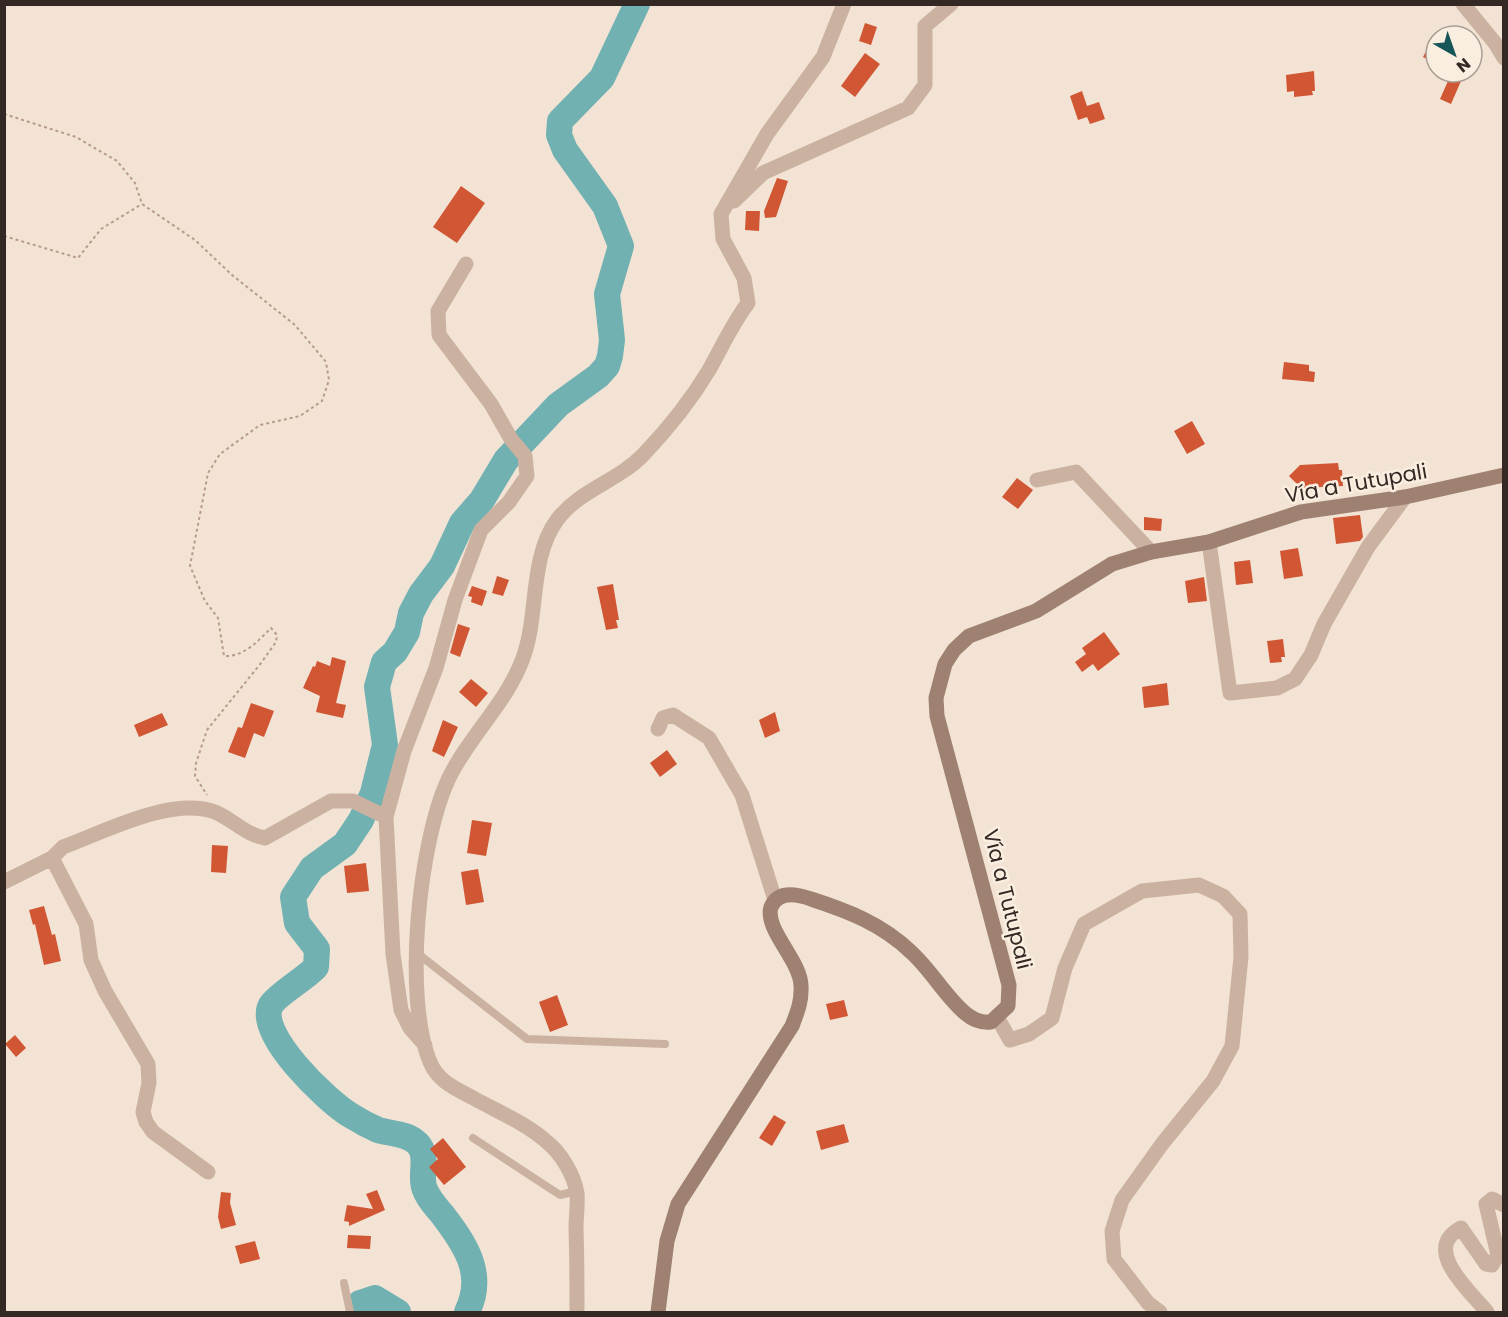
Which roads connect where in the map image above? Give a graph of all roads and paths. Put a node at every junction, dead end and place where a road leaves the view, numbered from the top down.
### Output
1 (843, 4) edge
2 (951, 4) edge
3 (1463, 4) edge
4 (1503, 58) edge
5 (4, 114) edge
6 (142, 204) junction
7 (721, 214) junction
8 (4, 236) edge
9 (466, 264) dead end
10 (1503, 475) edge
11 (1037, 480) dead end
12 (1405, 497) junction
13 (1209, 542) junction
14 (1151, 552) junction
15 (658, 729) dead end
16 (214, 812) junction
17 (381, 814) junction
18 (52, 858) junction
19 (4, 882) edge
20 (775, 900) junction
21 (417, 953) junction
22 (998, 1017) junction
23 (665, 1044) dead end
24 (425, 1045) junction
25 (473, 1138) dead end
26 (208, 1172) dead end
27 (576, 1191) junction
28 (1503, 1205) edge
29 (344, 1283) dead end
30 (350, 1312) edge
31 (577, 1312) edge
32 (658, 1312) edge
33 (1160, 1312) edge
34 (1487, 1312) edge

1 - 7 street
2 - 7 street
3 - 4 street
5 - 6 path
6 - 8 path
6 - 16 path
7 - 21 street
9 - 17 street
10 - 12 street, Vía a Tutupali
11 - 14 street
12 - 13 street, Vía a Tutupali
12 - 13 street
13 - 14 street, Vía a Tutupali
14 - 22 street, Vía a Tutupali
15 - 20 street
16 - 17 street
16 - 18 street
17 - 24 street
18 - 19 street
18 - 26 street
20 - 22 street
20 - 32 street
21 - 23 lane
21 - 24 street
22 - 33 street
24 - 27 street
25 - 27 lane
27 - 31 street
28 - 34 street
29 - 30 lane

